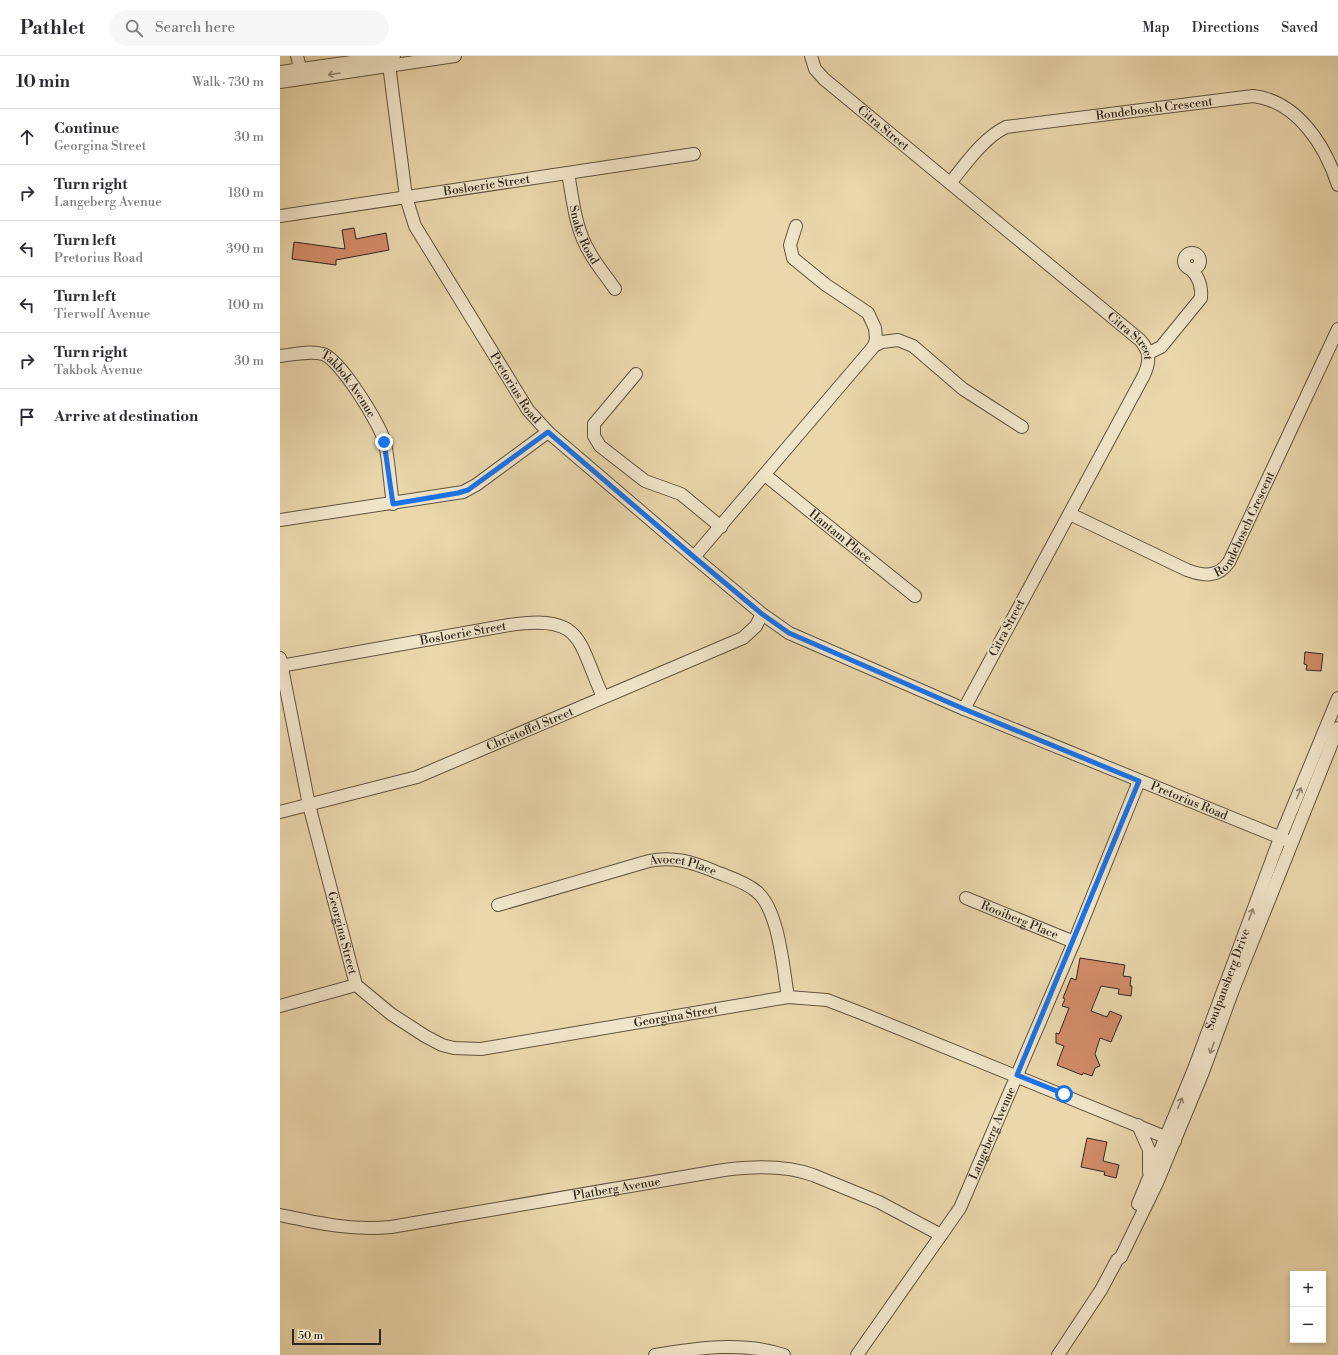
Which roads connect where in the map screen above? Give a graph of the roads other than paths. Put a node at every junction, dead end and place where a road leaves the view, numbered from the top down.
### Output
1 (294, 56) edge
2 (297, 56) edge
3 (455, 56) edge
4 (811, 56) edge
5 (391, 59) edge
6 (302, 74) junction
7 (281, 75) edge
8 (694, 154) dead end
9 (568, 173) junction
10 (950, 183) junction
11 (1338, 185) edge
12 (406, 197) junction
13 (280, 216) edge
14 (796, 226) dead end
15 (1191, 269) dead end
16 (615, 289) dead end
17 (1338, 329) edge
18 (874, 346) junction
19 (1149, 354) junction
20 (280, 356) edge
21 (636, 374) dead end
22 (1022, 427) dead end
23 (548, 432) junction
24 (765, 475) junction
25 (393, 504) junction
26 (1070, 514) junction
27 (280, 520) edge
28 (721, 527) junction
29 (694, 557) junction
30 (915, 596) dead end
31 (762, 614) junction
32 (280, 663) edge
33 (603, 697) junction
34 (1336, 702) edge
35 (964, 709) junction
36 (1334, 728) edge
37 (1139, 781) junction
38 (309, 805) junction
39 (280, 812) edge
40 (1286, 840) junction
41 (966, 898) dead end
42 (498, 905) dead end
43 (1074, 942) junction
44 (356, 986) junction
45 (788, 997) junction
46 (280, 1006) edge
47 (1017, 1075) junction
48 (1138, 1125) junction
49 (1170, 1139) junction
50 (1149, 1179) junction
51 (280, 1215) edge
52 (941, 1235) junction
53 (1117, 1260) junction
54 (654, 1355) edge
55 (784, 1355) edge
56 (856, 1355) edge
57 (1058, 1355) edge

1 - 7 street
2 - 6 street
3 - 5 street
4 - 10 street, Citra Street
5 - 6 street
5 - 12 street, Pretorius Road
6 - 7 street
8 - 9 street, Bosloerie Street
9 - 12 street, Bosloerie Street
9 - 16 street, Snake Road
10 - 11 street, Rondebosch Crescent
10 - 19 street, Citra Street
12 - 13 street, Bosloerie Street
12 - 23 street, Pretorius Road
14 - 18 street
15 - 19 street
17 - 26 street, Rondebosch Crescent
18 - 22 street
18 - 24 street
19 - 26 street, Citra Street
20 - 25 street, Takbok Avenue
21 - 28 street
23 - 25 street
23 - 29 street, Pretorius Road
24 - 28 street
24 - 30 street, Hantam Place
25 - 27 street
26 - 35 street, Citra Street
28 - 29 street
29 - 31 street, Pretorius Road
31 - 33 street, Christoffel Street
31 - 35 street, Pretorius Road
32 - 33 street, Bosloerie Street
32 - 38 street, Georgina Street
33 - 38 street, Christoffel Street
34 - 36 street, Soutpansberg Drive
35 - 37 street, Pretorius Road
36 - 40 street, Soutpansberg Drive
37 - 40 street, Pretorius Road
37 - 43 street, Langeberg Avenue
38 - 39 street, Christoffel Street
38 - 44 street, Georgina Street
40 - 49 street, Soutpansberg Drive
41 - 43 street, Rooiberg Place
42 - 45 street, Avocet Place
43 - 47 street, Langeberg Avenue
44 - 45 street, Georgina Street
44 - 46 street
45 - 47 street, Georgina Street
47 - 48 street, Georgina Street
47 - 52 street, Langeberg Avenue
48 - 49 street, Georgina Street
48 - 50 street
49 - 50 street, Soutpansberg Drive
49 - 53 street, Soutpansberg Drive
50 - 53 street, Soutpansberg Drive
51 - 52 street, Platberg Avenue
52 - 56 street, Langeberg Avenue
53 - 57 street, Soutpansberg Drive
54 - 55 street

